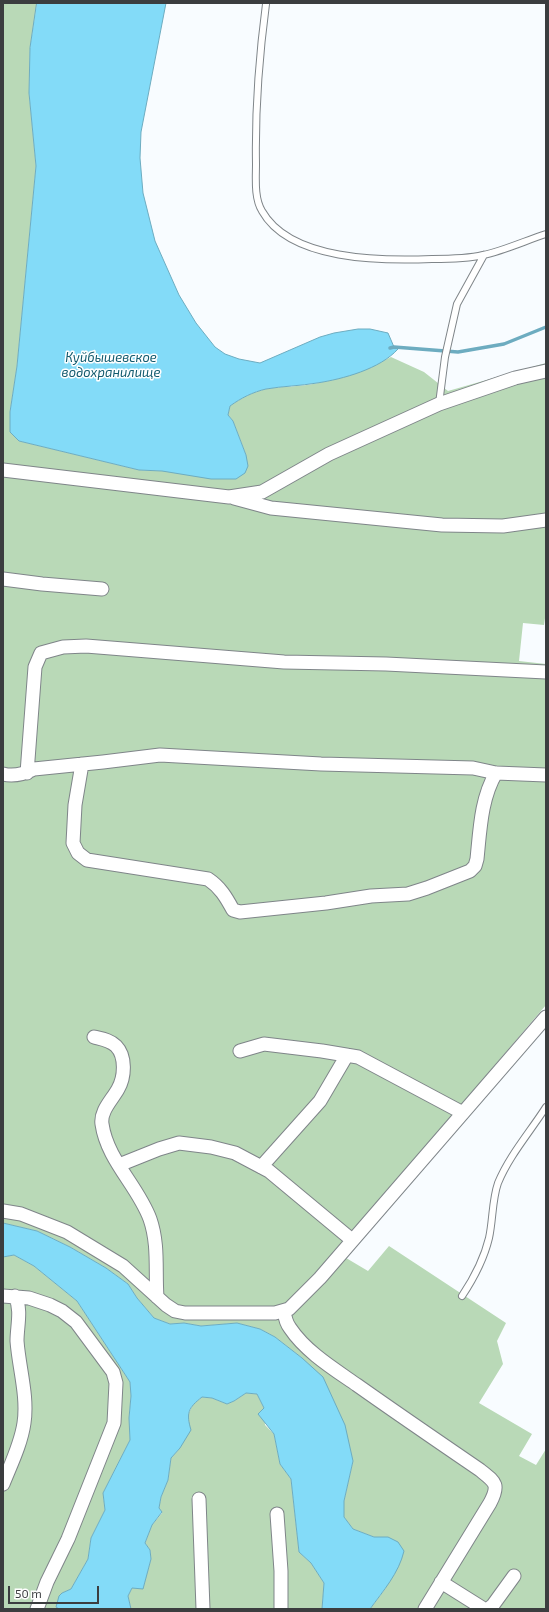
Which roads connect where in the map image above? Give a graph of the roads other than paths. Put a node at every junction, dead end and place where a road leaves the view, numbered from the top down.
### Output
1 (266, 4) edge
2 (546, 234) edge
3 (484, 255) junction
4 (546, 371) edge
5 (439, 404) junction
6 (3, 470) edge
7 (229, 497) junction
8 (546, 520) edge
9 (3, 579) edge
10 (102, 589) dead end
11 (546, 672) edge
12 (82, 764) junction
13 (27, 773) junction
14 (496, 773) junction
15 (3, 774) edge
16 (546, 775) edge
17 (546, 1017) edge
18 (94, 1037) dead end
19 (240, 1051) dead end
20 (347, 1055) junction
21 (546, 1108) edge
22 (463, 1113) junction
23 (119, 1165) junction
24 (261, 1167) junction
25 (3, 1211) edge
26 (352, 1240) junction
27 (9, 1296) edge
28 (462, 1296) dead end
29 (157, 1297) junction
30 (284, 1311) junction
31 (3, 1484) edge
32 (199, 1499) dead end
33 (277, 1514) dead end
34 (514, 1576) dead end
35 (441, 1582) junction
36 (37, 1609) edge
37 (202, 1609) edge
38 (281, 1609) edge
39 (425, 1609) edge
40 (484, 1609) edge
41 (488, 1609) edge

1 - 3 lane
2 - 3 lane
3 - 5 lane
4 - 5 street
5 - 7 street
6 - 7 street
7 - 8 street
9 - 10 street
11 - 13 street
12 - 13 street
12 - 14 street
12 - 14 street
13 - 15 street
14 - 16 street
17 - 22 street
18 - 23 street
19 - 20 street
20 - 22 street
20 - 24 street
21 - 28 lane
22 - 26 street
23 - 24 street
23 - 29 street
24 - 26 street
25 - 29 street
26 - 30 street
27 - 31 street
27 - 36 street
29 - 30 street
30 - 35 street
32 - 37 street
33 - 38 street
34 - 41 street
35 - 39 street
35 - 40 street

